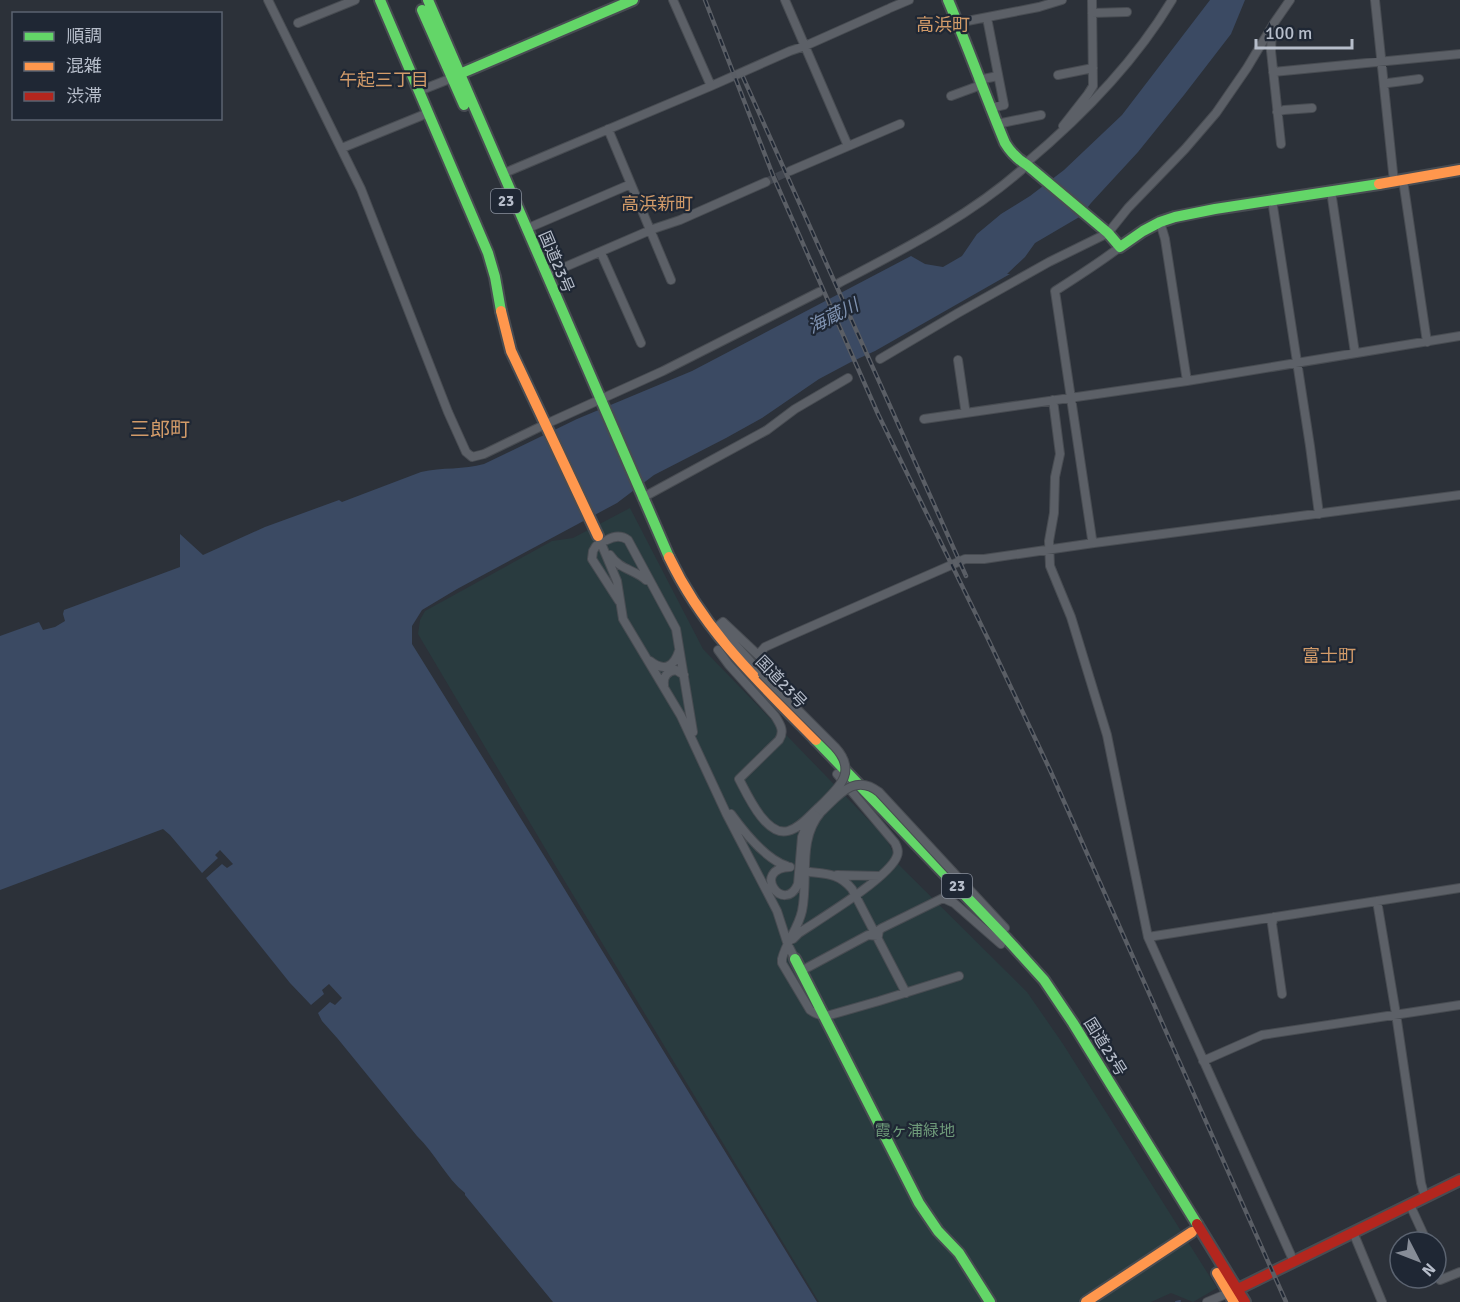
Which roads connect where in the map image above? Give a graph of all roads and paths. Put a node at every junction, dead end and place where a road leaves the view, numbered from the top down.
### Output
1 (268, 0) edge
2 (355, 0) edge
3 (380, 0) edge
4 (418, 0) edge
5 (428, 0) edge
6 (633, 0) edge
7 (673, 0) edge
8 (785, 0) edge
9 (909, 0) edge
10 (948, 0) edge
11 (1062, 0) edge
12 (1092, 0) edge
13 (1172, 0) edge
14 (1290, 0) edge
15 (1375, 0) edge
16 (1127, 12) dead end
17 (1092, 13) junction
18 (987, 18) junction
19 (298, 23) dead end
20 (957, 23) junction
21 (1272, 27) junction
22 (805, 46) junction
23 (1460, 54) edge
24 (1381, 62) junction
25 (1093, 68) junction
26 (1273, 72) junction
27 (1058, 75) dead end
28 (456, 76) junction
29 (998, 76) junction
30 (1419, 79) dead end
31 (979, 82) junction
32 (1384, 85) junction
33 (711, 86) junction
34 (419, 91) junction
35 (951, 96) dead end
36 (990, 108) junction
37 (1312, 108) dead end
38 (1277, 112) junction
39 (428, 113) junction
40 (1041, 115) dead end
41 (900, 124) dead end
42 (997, 124) junction
43 (608, 129) junction
44 (1056, 136) junction
45 (1281, 144) dead end
46 (848, 146) junction
47 (342, 148) junction
48 (1027, 166) junction
49 (1460, 170) edge
50 (790, 171) tunnel mouth
51 (502, 174) junction
52 (1399, 181) junction
53 (766, 182) tunnel mouth
54 (631, 184) junction
55 (1331, 191) junction
56 (1272, 200) junction
57 (1160, 222) junction
58 (529, 228) junction
59 (651, 231) junction
60 (1107, 232) junction
61 (1120, 247) junction
62 (601, 253) junction
63 (551, 273) junction
64 (671, 280) dead end
65 (839, 283) dead end
66 (819, 292) dead end
67 (1460, 336) edge
68 (1427, 342) junction
69 (641, 343) dead end
70 (1355, 353) junction
71 (880, 359) dead end
72 (958, 360) dead end
73 (1297, 364) junction
74 (848, 378) dead end
75 (1187, 381) junction
76 (1071, 398) junction
77 (1053, 400) junction
78 (599, 402) junction
79 (966, 412) junction
80 (924, 419) dead end
81 (546, 425) junction
82 (1460, 495) edge
83 (639, 496) junction
84 (1319, 514) junction
85 (600, 541) junction
86 (1094, 543) junction
87 (1050, 550) junction
88 (668, 554) junction
89 (651, 585) junction
90 (620, 603) junction
91 (718, 626) junction
92 (680, 650) junction
93 (718, 650) junction
94 (648, 660) junction
95 (684, 675) junction
96 (664, 687) junction
97 (696, 748) junction
98 (837, 774) junction
99 (710, 779) junction
100 (820, 810) junction
101 (810, 872) dead end
102 (830, 875) junction
103 (880, 876) junction
104 (1460, 888) edge
105 (856, 895) junction
106 (1377, 901) junction
107 (1274, 917) junction
108 (878, 936) junction
109 (1148, 937) junction
110 (1001, 944) junction
111 (788, 945) junction
112 (795, 959) joint
113 (801, 971) junction
114 (959, 976) dead end
115 (1044, 980) junction
116 (906, 993) junction
117 (1282, 994) dead end
118 (1460, 1005) edge
119 (1396, 1014) junction
120 (825, 1016) junction
121 (1203, 1061) junction
122 (1460, 1180) edge
123 (1425, 1197) junction
124 (1410, 1204) junction
125 (1422, 1230) edge
126 (1353, 1232) junction
127 (1192, 1233) junction
128 (1294, 1262) junction
129 (1234, 1294) edge
130 (1217, 1300) edge
131 (990, 1302) edge
132 (1086, 1302) edge
133 (1207, 1302) edge
134 (1245, 1302) edge
135 (1382, 1302) edge

1 - 47 street
2 - 19 street
3 - 34 main road
4 - 28 main road, 国道23号 / 23
5 - 28 main road, 国道23号 / 23
6 - 28 main road
7 - 33 street
8 - 22 street
9 - 22 street
10 - 20 main road
11 - 18 street
12 - 17 street
13 - 44 street
14 - 21 street
15 - 24 street
16 - 17 street
17 - 25 street
18 - 20 street
18 - 29 street
20 - 31 main road
21 - 26 street
21 - 60 street
22 - 33 street
22 - 46 street
23 - 24 street
24 - 26 street
24 - 32 street
25 - 27 street
25 - 44 street
26 - 38 street
28 - 34 street
28 - 51 main road, 国道23号 / 23
28 - 78 main road, 国道23号 / 23
29 - 31 street
29 - 36 street
30 - 32 street
31 - 35 street
31 - 36 main road
32 - 52 street
33 - 43 street
34 - 39 main road
36 - 42 main road
37 - 38 street
38 - 45 street
39 - 47 street
39 - 81 main road
40 - 42 street
41 - 46 street
42 - 48 main road
43 - 51 street
43 - 54 street
44 - 48 street
46 - 50 street
47 - 81 street
48 - 60 main road
48 - 65 street
49 - 52 main road
51 - 58 main road, 国道23号 / 23
52 - 55 main road
52 - 68 street
53 - 59 street
54 - 58 street
54 - 59 street
55 - 56 main road
55 - 70 street
56 - 57 main road
56 - 73 street
57 - 61 main road
57 - 75 street
58 - 63 street
58 - 78 main road, 国道23号 / 23
59 - 62 street
59 - 64 street
60 - 61 main road
60 - 71 street
61 - 76 street
62 - 63 street
62 - 69 street
63 - 78 street
66 - 78 street
67 - 68 street
68 - 70 street
70 - 73 street
72 - 79 street
73 - 75 street
73 - 84 street
74 - 83 street
75 - 76 street
76 - 77 street
76 - 86 street
77 - 79 street
77 - 87 street
78 - 81 street
78 - 83 main road, 国道23号 / 23
79 - 80 street
81 - 85 main road
82 - 84 street
83 - 88 main road, 国道23号 / 23
83 - 93 main road, 国道23号 / 23
84 - 86 street
85 - 89 street
85 - 89 street
85 - 90 street
85 - 90 street
86 - 87 street
87 - 91 street
87 - 109 street
88 - 91 street
88 - 115 main road, 国道23号 / 23
89 - 92 street
90 - 94 street
91 - 100 street, bridge
92 - 94 street
92 - 95 street
93 - 98 main road, 国道23号 / 23
93 - 100 street
94 - 96 street
95 - 96 street
95 - 97 street
96 - 97 street
97 - 99 street
98 - 103 street
98 - 110 main road, 国道23号 / 23
99 - 100 street
99 - 111 street
100 - 111 street
100 - 115 street, bridge
101 - 102 street
102 - 103 street
102 - 105 street
103 - 105 street
104 - 106 street
105 - 108 street
105 - 111 street
106 - 107 street
106 - 119 street
107 - 109 street
107 - 117 street
108 - 110 street
108 - 113 street
108 - 116 street
109 - 121 street
110 - 127 main road, 国道23号 / 23
111 - 112 street
111 - 120 street
112 - 113 main road
113 - 120 main road
114 - 116 street
115 - 129 main road, 国道23号 / 23
116 - 120 street
118 - 119 street
119 - 121 street
119 - 123 street
120 - 131 main road
121 - 128 street
122 - 123 main road
123 - 124 main road
124 - 125 street
124 - 126 main road
126 - 128 main road
126 - 135 street
127 - 129 main road, 国道23号 / 23
127 - 132 main road
128 - 129 main road
129 - 130 street
129 - 134 main road, 国道23号 / 23
130 - 133 street

